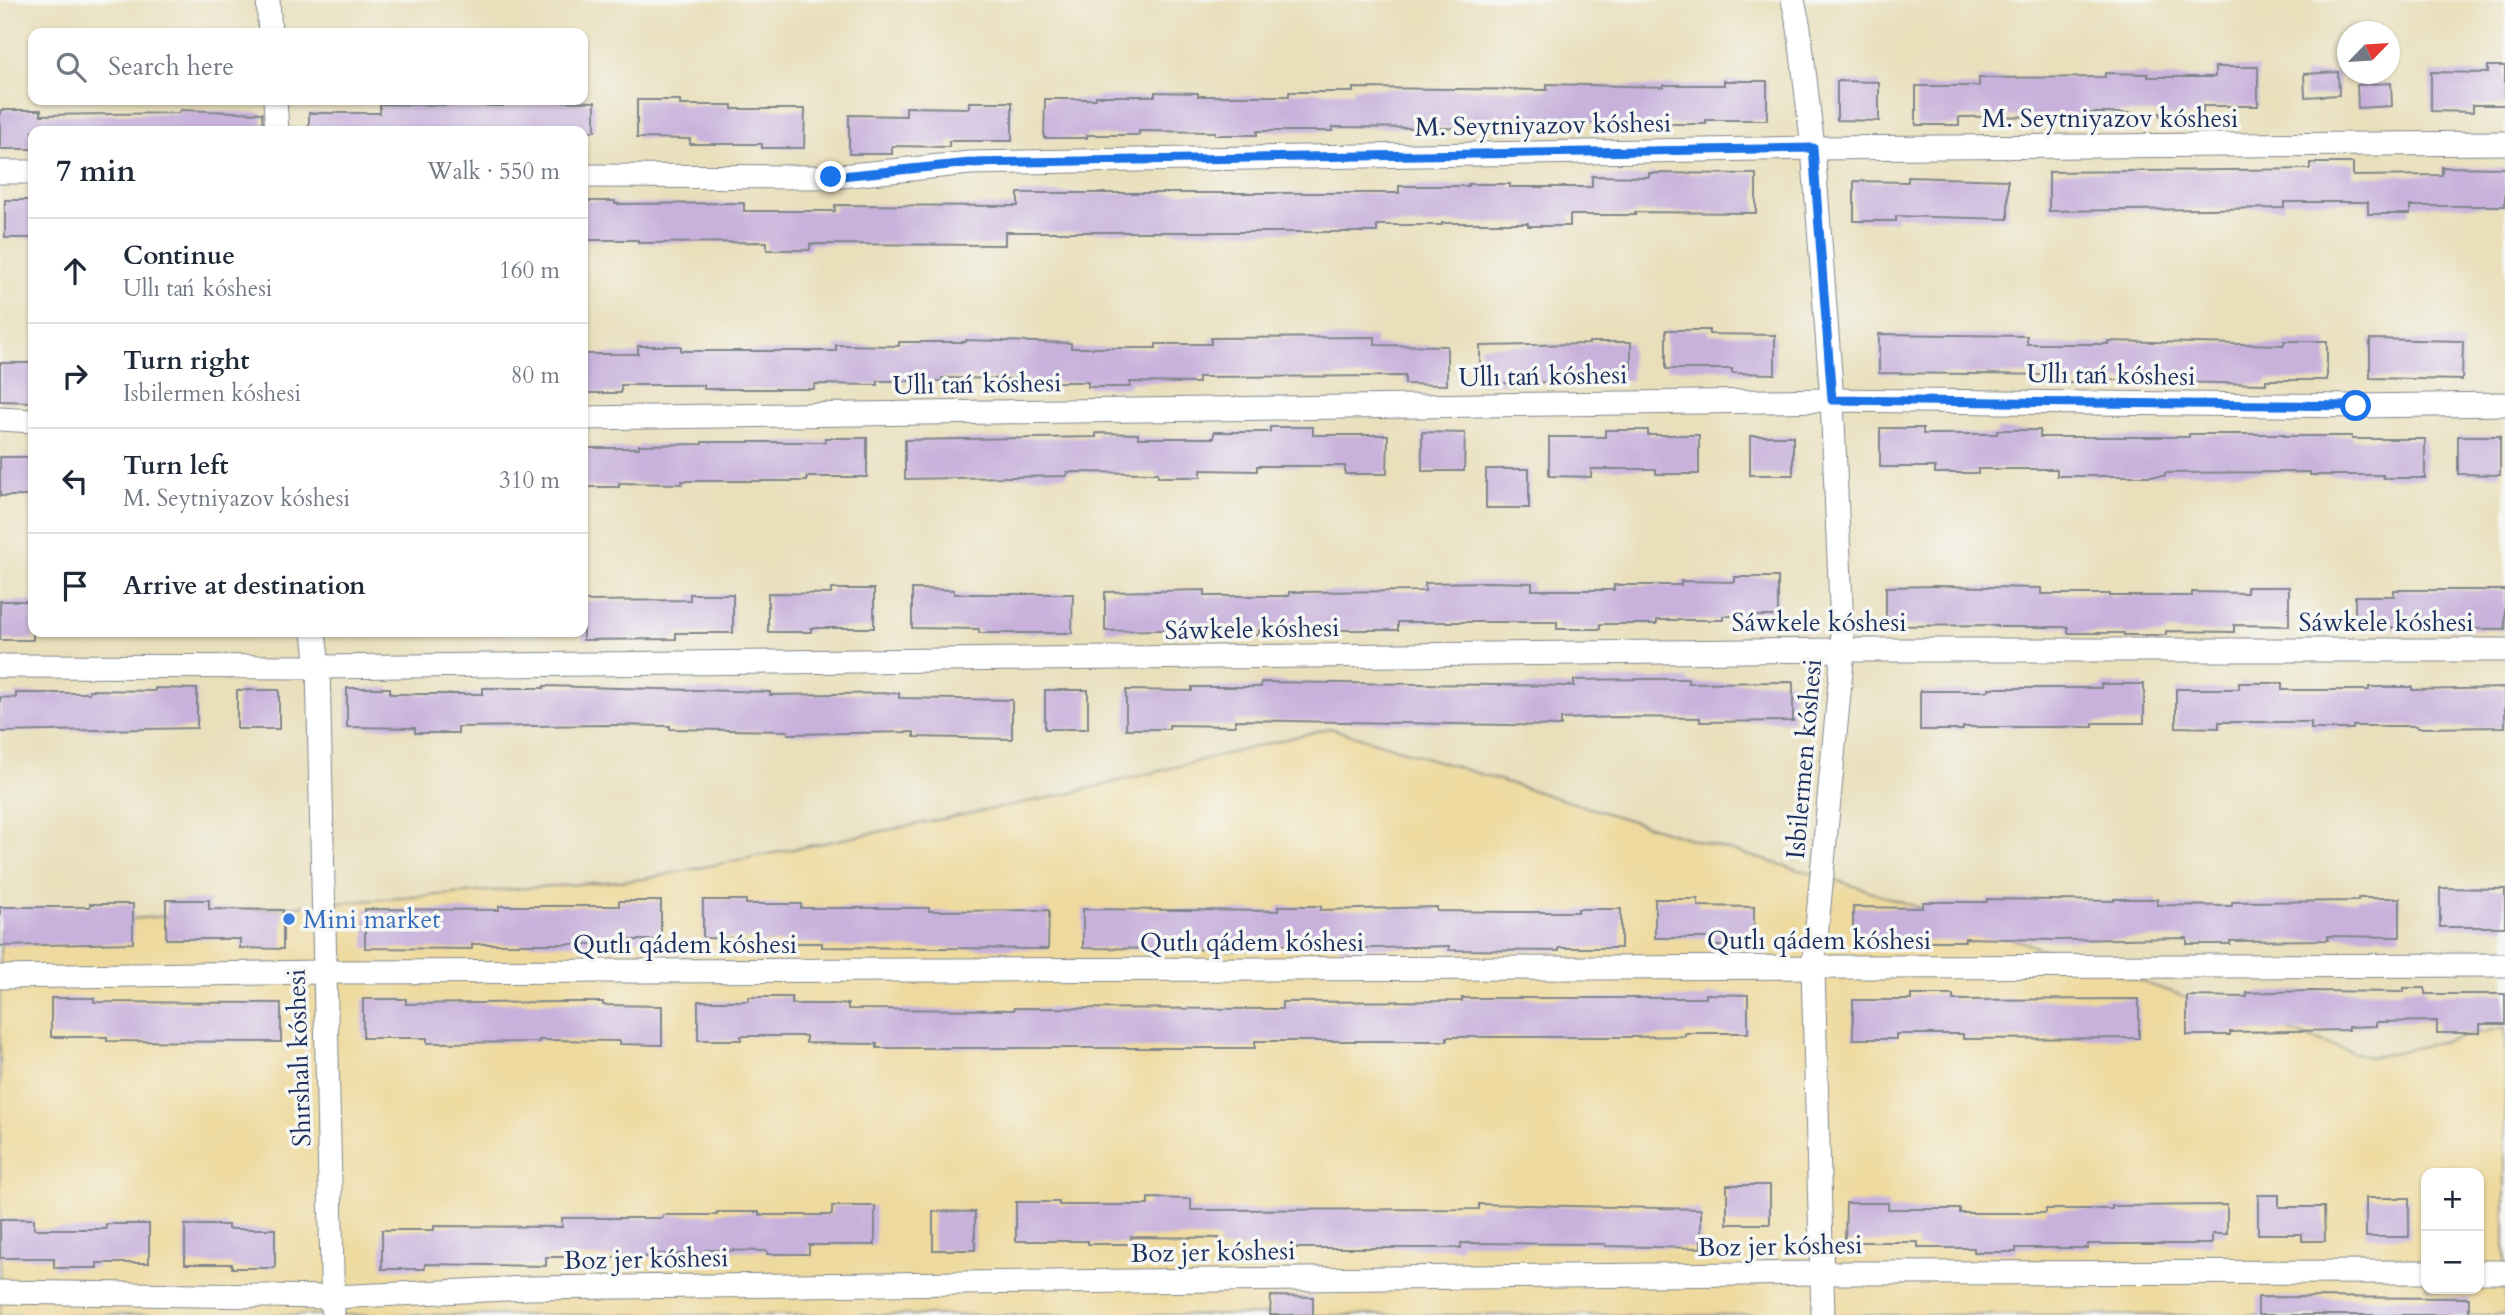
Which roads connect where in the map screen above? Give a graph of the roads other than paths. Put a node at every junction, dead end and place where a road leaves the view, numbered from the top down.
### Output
1 (268, 0) edge
2 (1793, 0) edge
3 (270, 28) edge
4 (275, 105) edge
5 (276, 126) edge
6 (2505, 143) edge
7 (1813, 148) junction
8 (0, 172) edge
9 (28, 172) edge
10 (588, 176) edge
11 (1832, 400) junction
12 (2505, 404) edge
13 (588, 418) edge
14 (0, 419) edge
15 (28, 421) edge
16 (315, 637) edge
17 (1843, 650) junction
18 (2505, 650) edge
19 (0, 666) edge
20 (318, 667) junction
21 (2505, 965) edge
22 (1813, 969) junction
23 (325, 972) junction
24 (0, 977) edge
25 (2421, 1272) edge
26 (2484, 1272) edge
27 (2505, 1272) edge
28 (1823, 1273) junction
29 (0, 1292) edge
30 (333, 1306) edge
31 (1823, 1315) edge

1 - 3 street
2 - 7 street, Isbilermen kóshesi
4 - 5 street
6 - 7 street, M. Seytniyazov kóshesi
7 - 10 street, M. Seytniyazov kóshesi
7 - 11 street, Isbilermen kóshesi
8 - 9 street
11 - 12 street, Ullı tań kóshesi
11 - 13 street, Ullı tań kóshesi
11 - 17 street, Isbilermen kóshesi
14 - 15 street
16 - 20 street, Shırshalı kóshesi
17 - 18 street, Sáwkele kóshesi
17 - 20 street, Sáwkele kóshesi
17 - 22 street, Isbilermen kóshesi
19 - 20 street, Sáwkele kóshesi
20 - 23 street, Shırshalı kóshesi
21 - 22 street, Qutlı qádem kóshesi
22 - 23 street, Qutlı qádem kóshesi
22 - 28 street, Isbilermen kóshesi
23 - 24 street, Qutlı qádem kóshesi
23 - 30 street, Shırshalı kóshesi
25 - 28 street, Boz jer kóshesi
26 - 27 street
28 - 30 street, Boz jer kóshesi
28 - 31 street, Isbilermen kóshesi
29 - 30 street, Boz jer kóshesi

